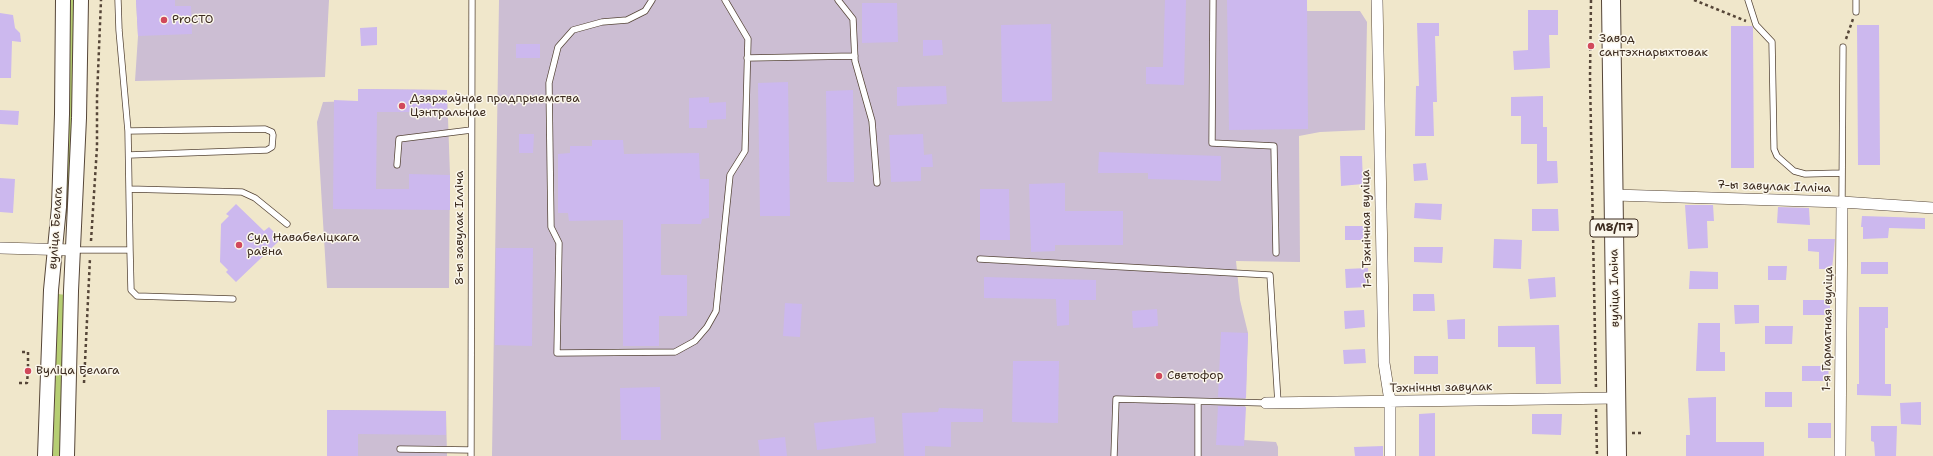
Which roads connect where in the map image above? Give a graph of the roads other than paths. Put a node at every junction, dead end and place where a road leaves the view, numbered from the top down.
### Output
1 (63, 0) edge
2 (81, 0) edge
3 (118, 0) edge
4 (472, 0) edge
5 (652, 0) edge
6 (725, 0) edge
7 (838, 0) edge
8 (1213, 0) edge
9 (1377, 0) edge
10 (1611, 0) edge
11 (1748, 0) edge
12 (1856, 0) edge
13 (1856, 12) road end
14 (1842, 47) road end
15 (854, 56) junction
16 (747, 58) junction
17 (471, 130) junction
18 (128, 131) junction
19 (129, 155) junction
20 (397, 165) dead end
21 (1842, 173) junction
22 (877, 183) dead end
23 (129, 190) junction
24 (1614, 195) junction
25 (1842, 202) junction
26 (1933, 208) edge
27 (287, 224) dead end
28 (0, 248) edge
29 (55, 249) junction
30 (73, 250) junction
31 (130, 250) junction
32 (1276, 253) dead end
33 (980, 259) dead end
34 (233, 299) dead end
35 (1616, 398) junction
36 (1198, 402) junction
37 (1390, 402) junction
38 (1266, 403) joint
39 (1278, 403) junction
40 (400, 449) dead end
41 (471, 453) edge
42 (45, 456) edge
43 (67, 456) edge
44 (1114, 456) edge
45 (1198, 456) edge
46 (1390, 456) edge
47 (1617, 456) edge
48 (1840, 456) edge

1 - 29 street, вуліца Белага
2 - 30 street, вуліца Белага
3 - 18 lane
4 - 17 lane, 8-ы завулак Ілліча
5 - 16 lane
6 - 16 lane
7 - 15 lane
8 - 32 lane
9 - 37 street, 1-я Тэхнічная вуліца
10 - 24 main road, вуліца Ільіча / М8/П7
11 - 21 lane
12 - 13 lane
14 - 21 lane
15 - 16 lane
15 - 22 lane
17 - 20 lane
17 - 41 lane, 8-ы завулак Ілліча
18 - 19 lane
18 - 19 lane
19 - 23 lane
21 - 25 lane
23 - 27 lane
23 - 31 lane
24 - 25 street, 7-ы завулак Ілліча
24 - 35 main road, вуліца Ільіча / М8/П7
25 - 26 street, 7-ы завулак Ілліча
25 - 48 street, 1-я Гарматная вуліца
28 - 29 street
29 - 30 street
29 - 42 street, вуліца Белага
30 - 31 lane
30 - 43 street, вуліца Белага
31 - 34 lane
33 - 39 lane
35 - 37 street, Тэхнічны завулак
35 - 47 main road, вуліца Ільіча / М8/П7
36 - 38 lane
36 - 44 lane
36 - 45 lane
37 - 39 street, Тэхнічны завулак
37 - 46 street, 1-я Тэхнічная вуліца
38 - 39 street, Тэхнічны завулак
40 - 41 lane

